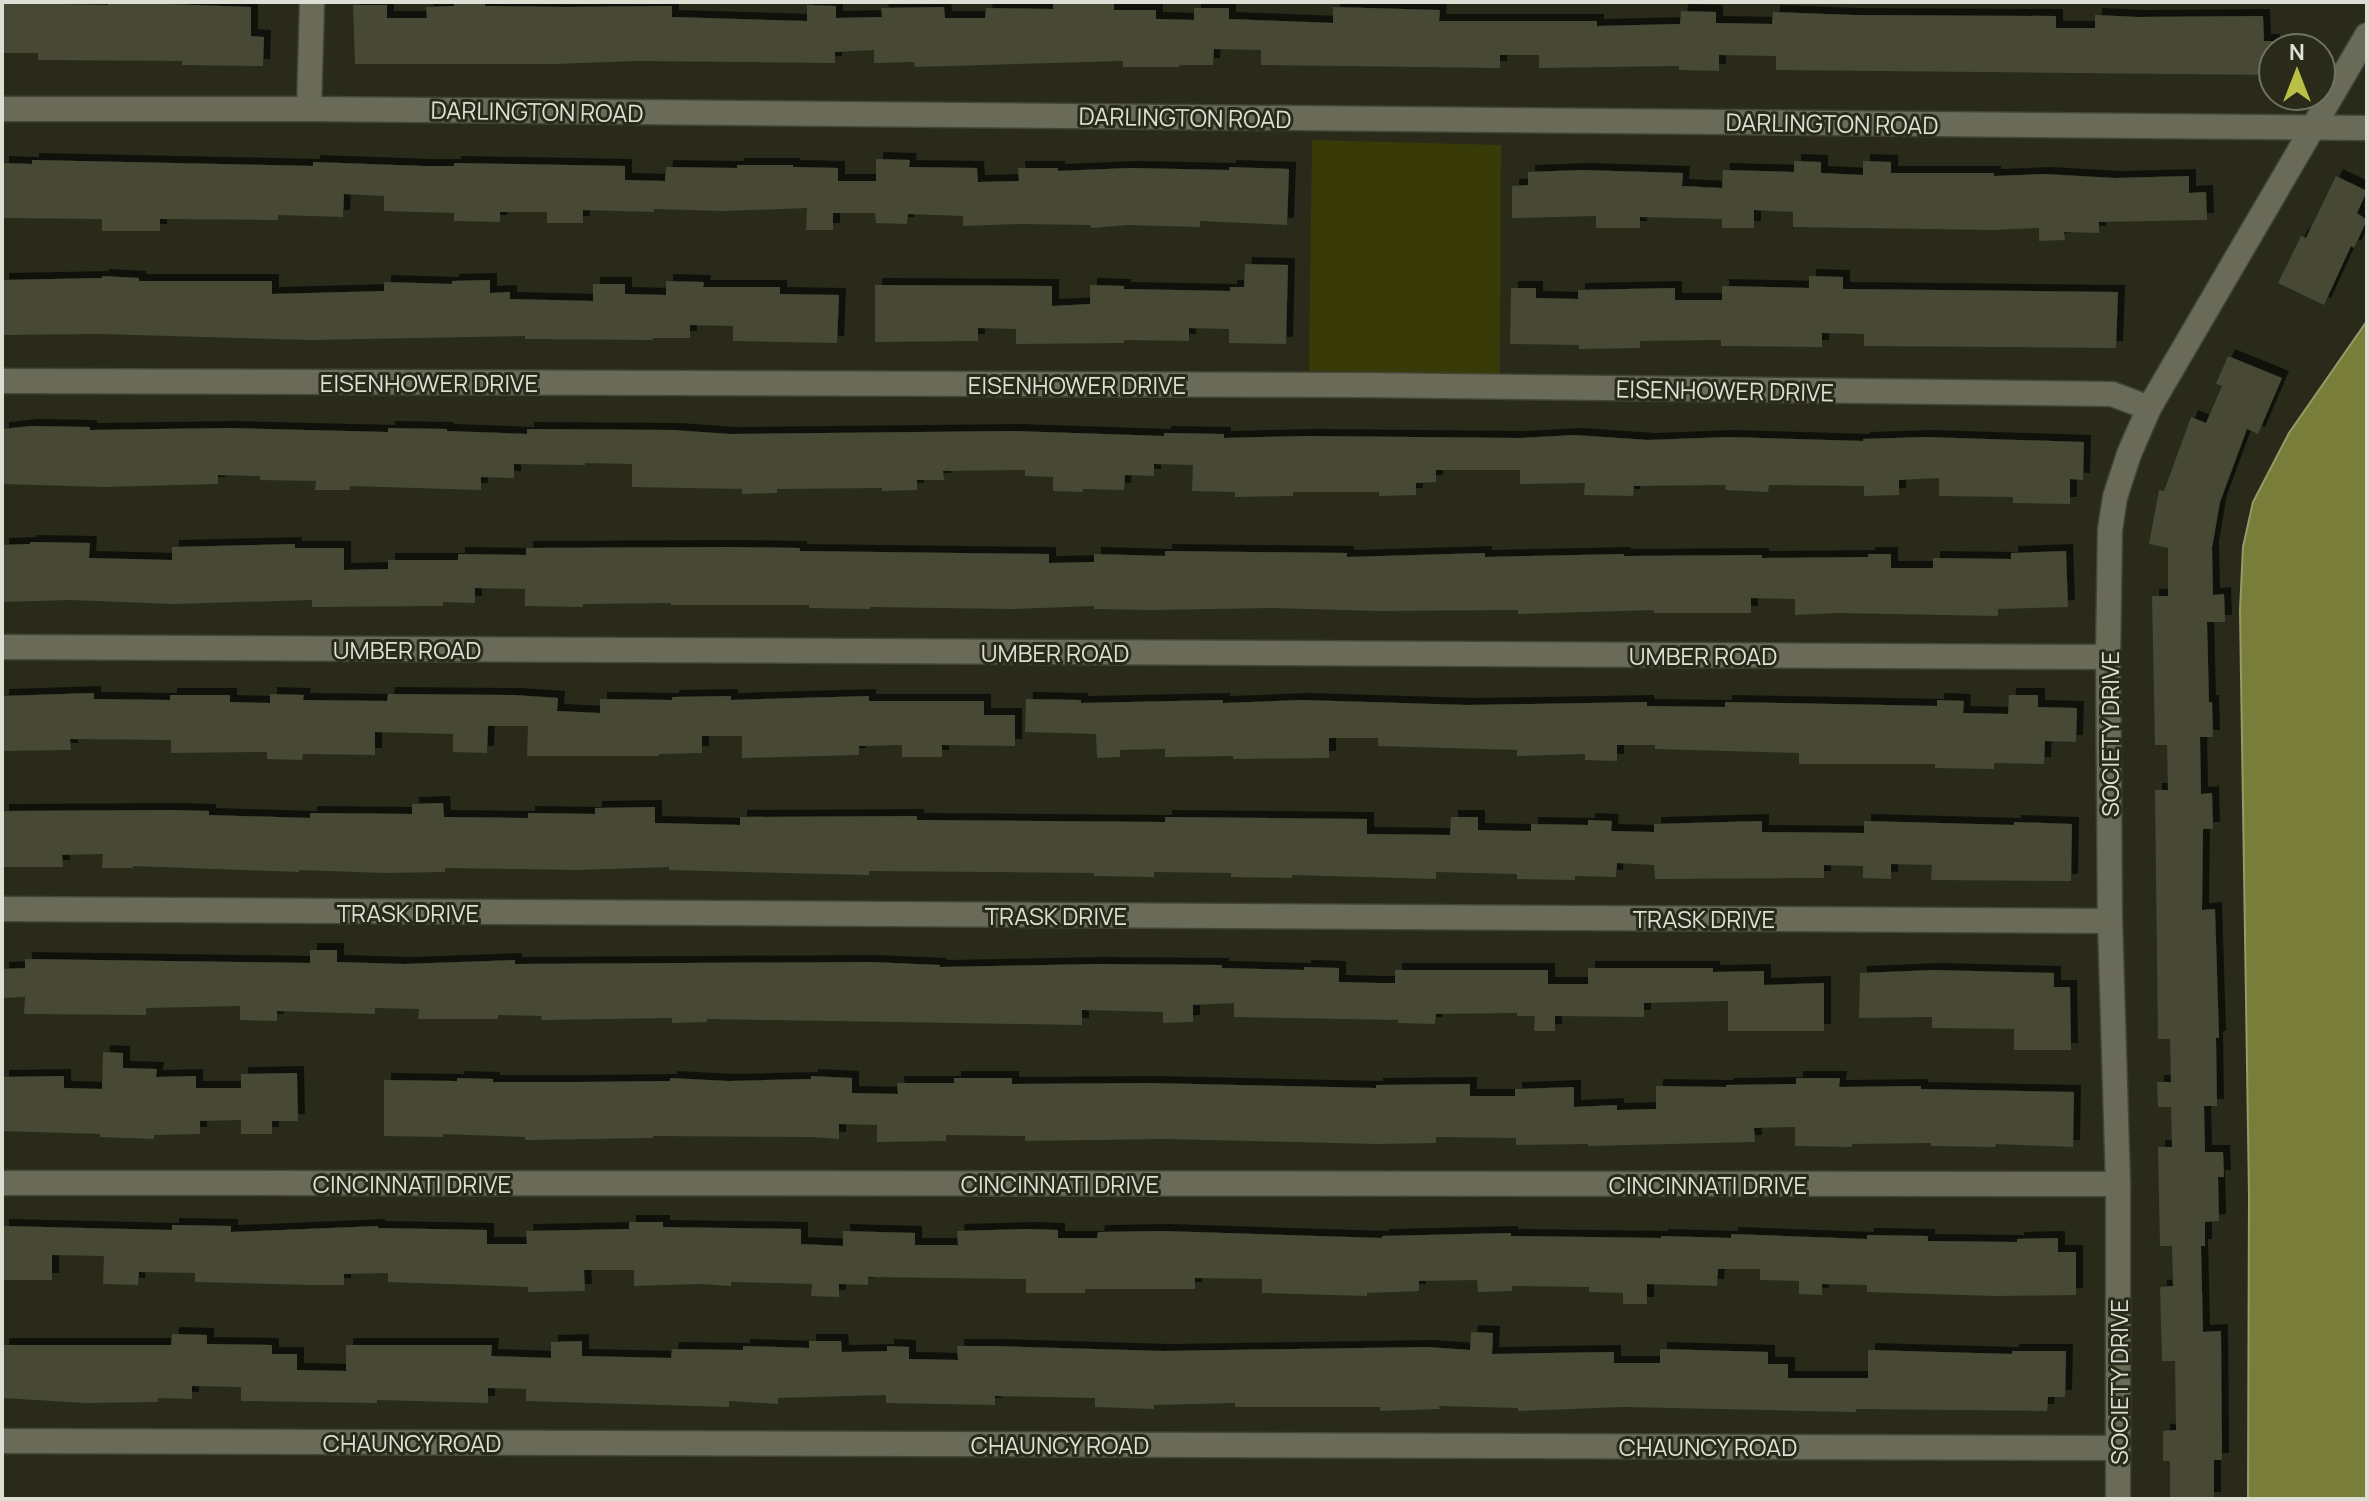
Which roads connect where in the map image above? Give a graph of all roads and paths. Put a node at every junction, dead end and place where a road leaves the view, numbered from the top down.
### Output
1 (312, 2) edge
2 (2367, 35) edge
3 (2, 109) edge
4 (309, 109) junction
5 (2313, 127) junction
6 (2367, 128) edge
7 (2, 381) edge
8 (2149, 408) junction
9 (2, 647) edge
10 (2108, 657) junction
11 (2, 909) edge
12 (2110, 921) junction
13 (2, 1183) edge
14 (2118, 1184) junction
15 (2, 1441) edge
16 (2118, 1448) junction
17 (2118, 1499) edge

1 - 4 street
2 - 5 street, SOCIETY DRIVE
3 - 4 street, DARLINGTON ROAD
4 - 5 street, DARLINGTON ROAD
5 - 6 street, DARLINGTON ROAD
5 - 8 street, SOCIETY DRIVE
7 - 8 street, EISENHOWER DRIVE
8 - 10 street, SOCIETY DRIVE
9 - 10 street, UMBER ROAD
10 - 12 street, SOCIETY DRIVE
11 - 12 street, TRASK DRIVE
12 - 14 street, SOCIETY DRIVE
13 - 14 street, CINCINNATI DRIVE
14 - 16 street, SOCIETY DRIVE
15 - 16 street, CHAUNCY ROAD
16 - 17 street, SOCIETY DRIVE

